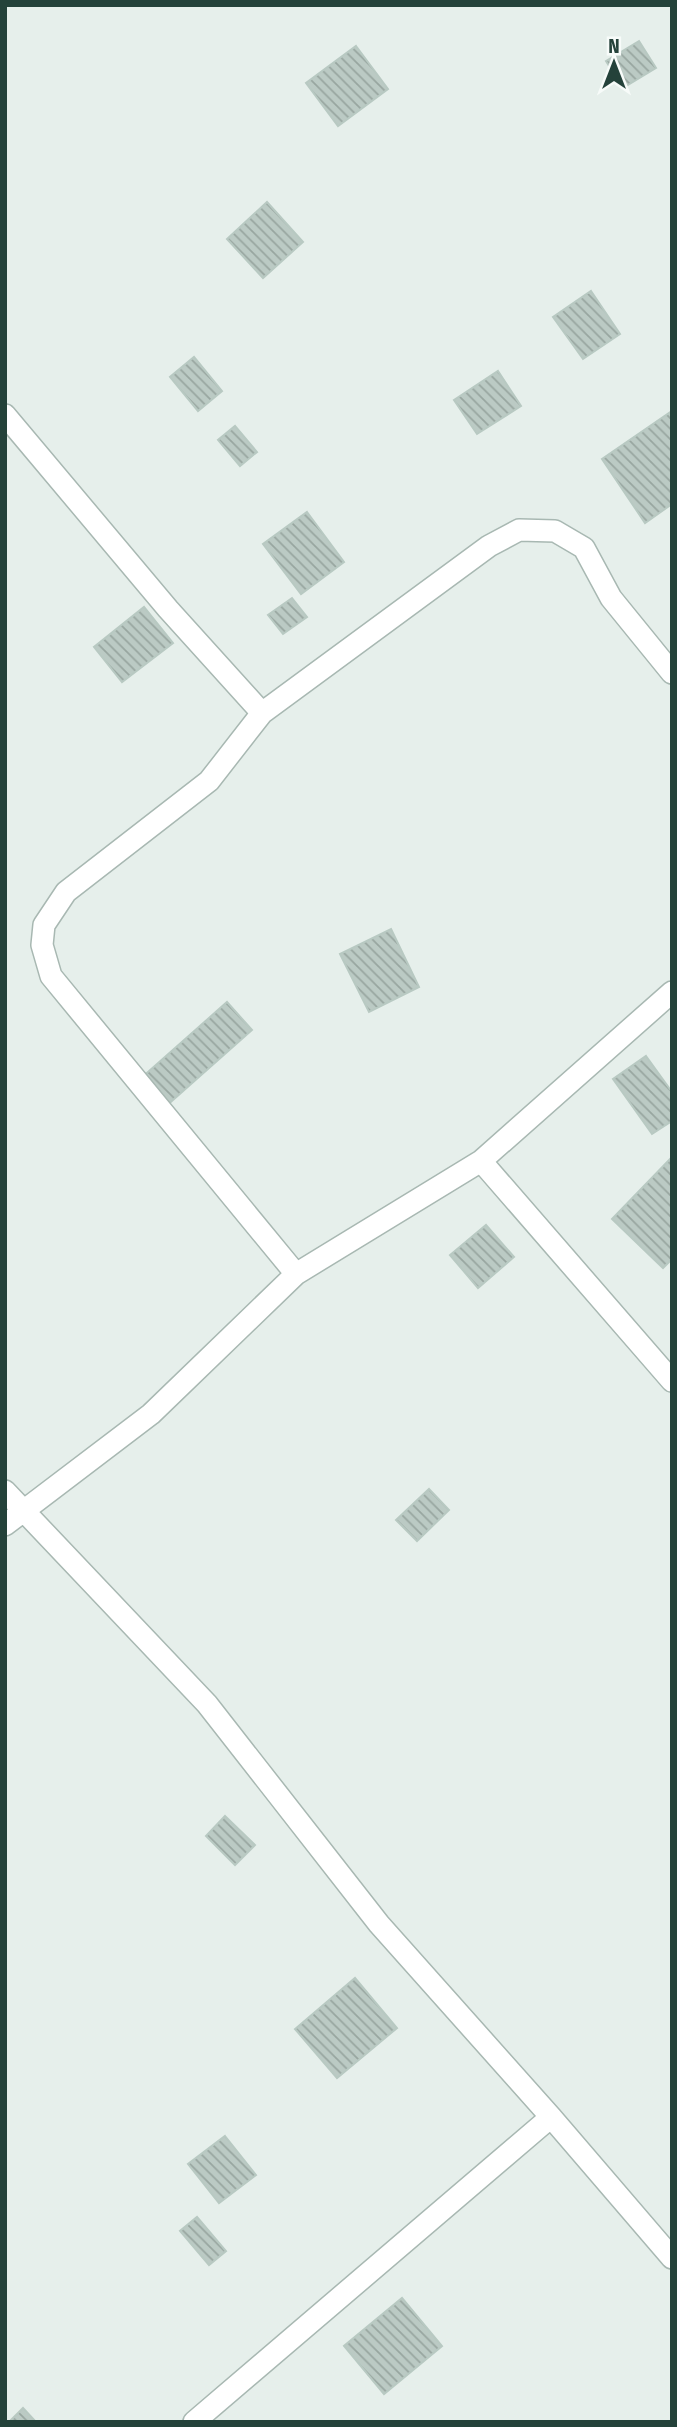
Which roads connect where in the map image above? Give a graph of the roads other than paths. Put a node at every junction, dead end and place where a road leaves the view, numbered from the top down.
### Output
1 (5, 415) edge
2 (672, 673) edge
3 (261, 713) junction
4 (672, 992) edge
5 (481, 1161) junction
6 (296, 1274) junction
7 (672, 1381) edge
8 (5, 1491) edge
9 (22, 1510) junction
10 (5, 1525) edge
11 (551, 2117) junction
12 (672, 2258) edge
13 (194, 2422) edge

1 - 3 street
2 - 3 street
3 - 6 street
4 - 5 street
5 - 6 street
5 - 7 street
6 - 9 street
8 - 9 street
9 - 10 street
9 - 11 street
11 - 12 street
11 - 13 street

